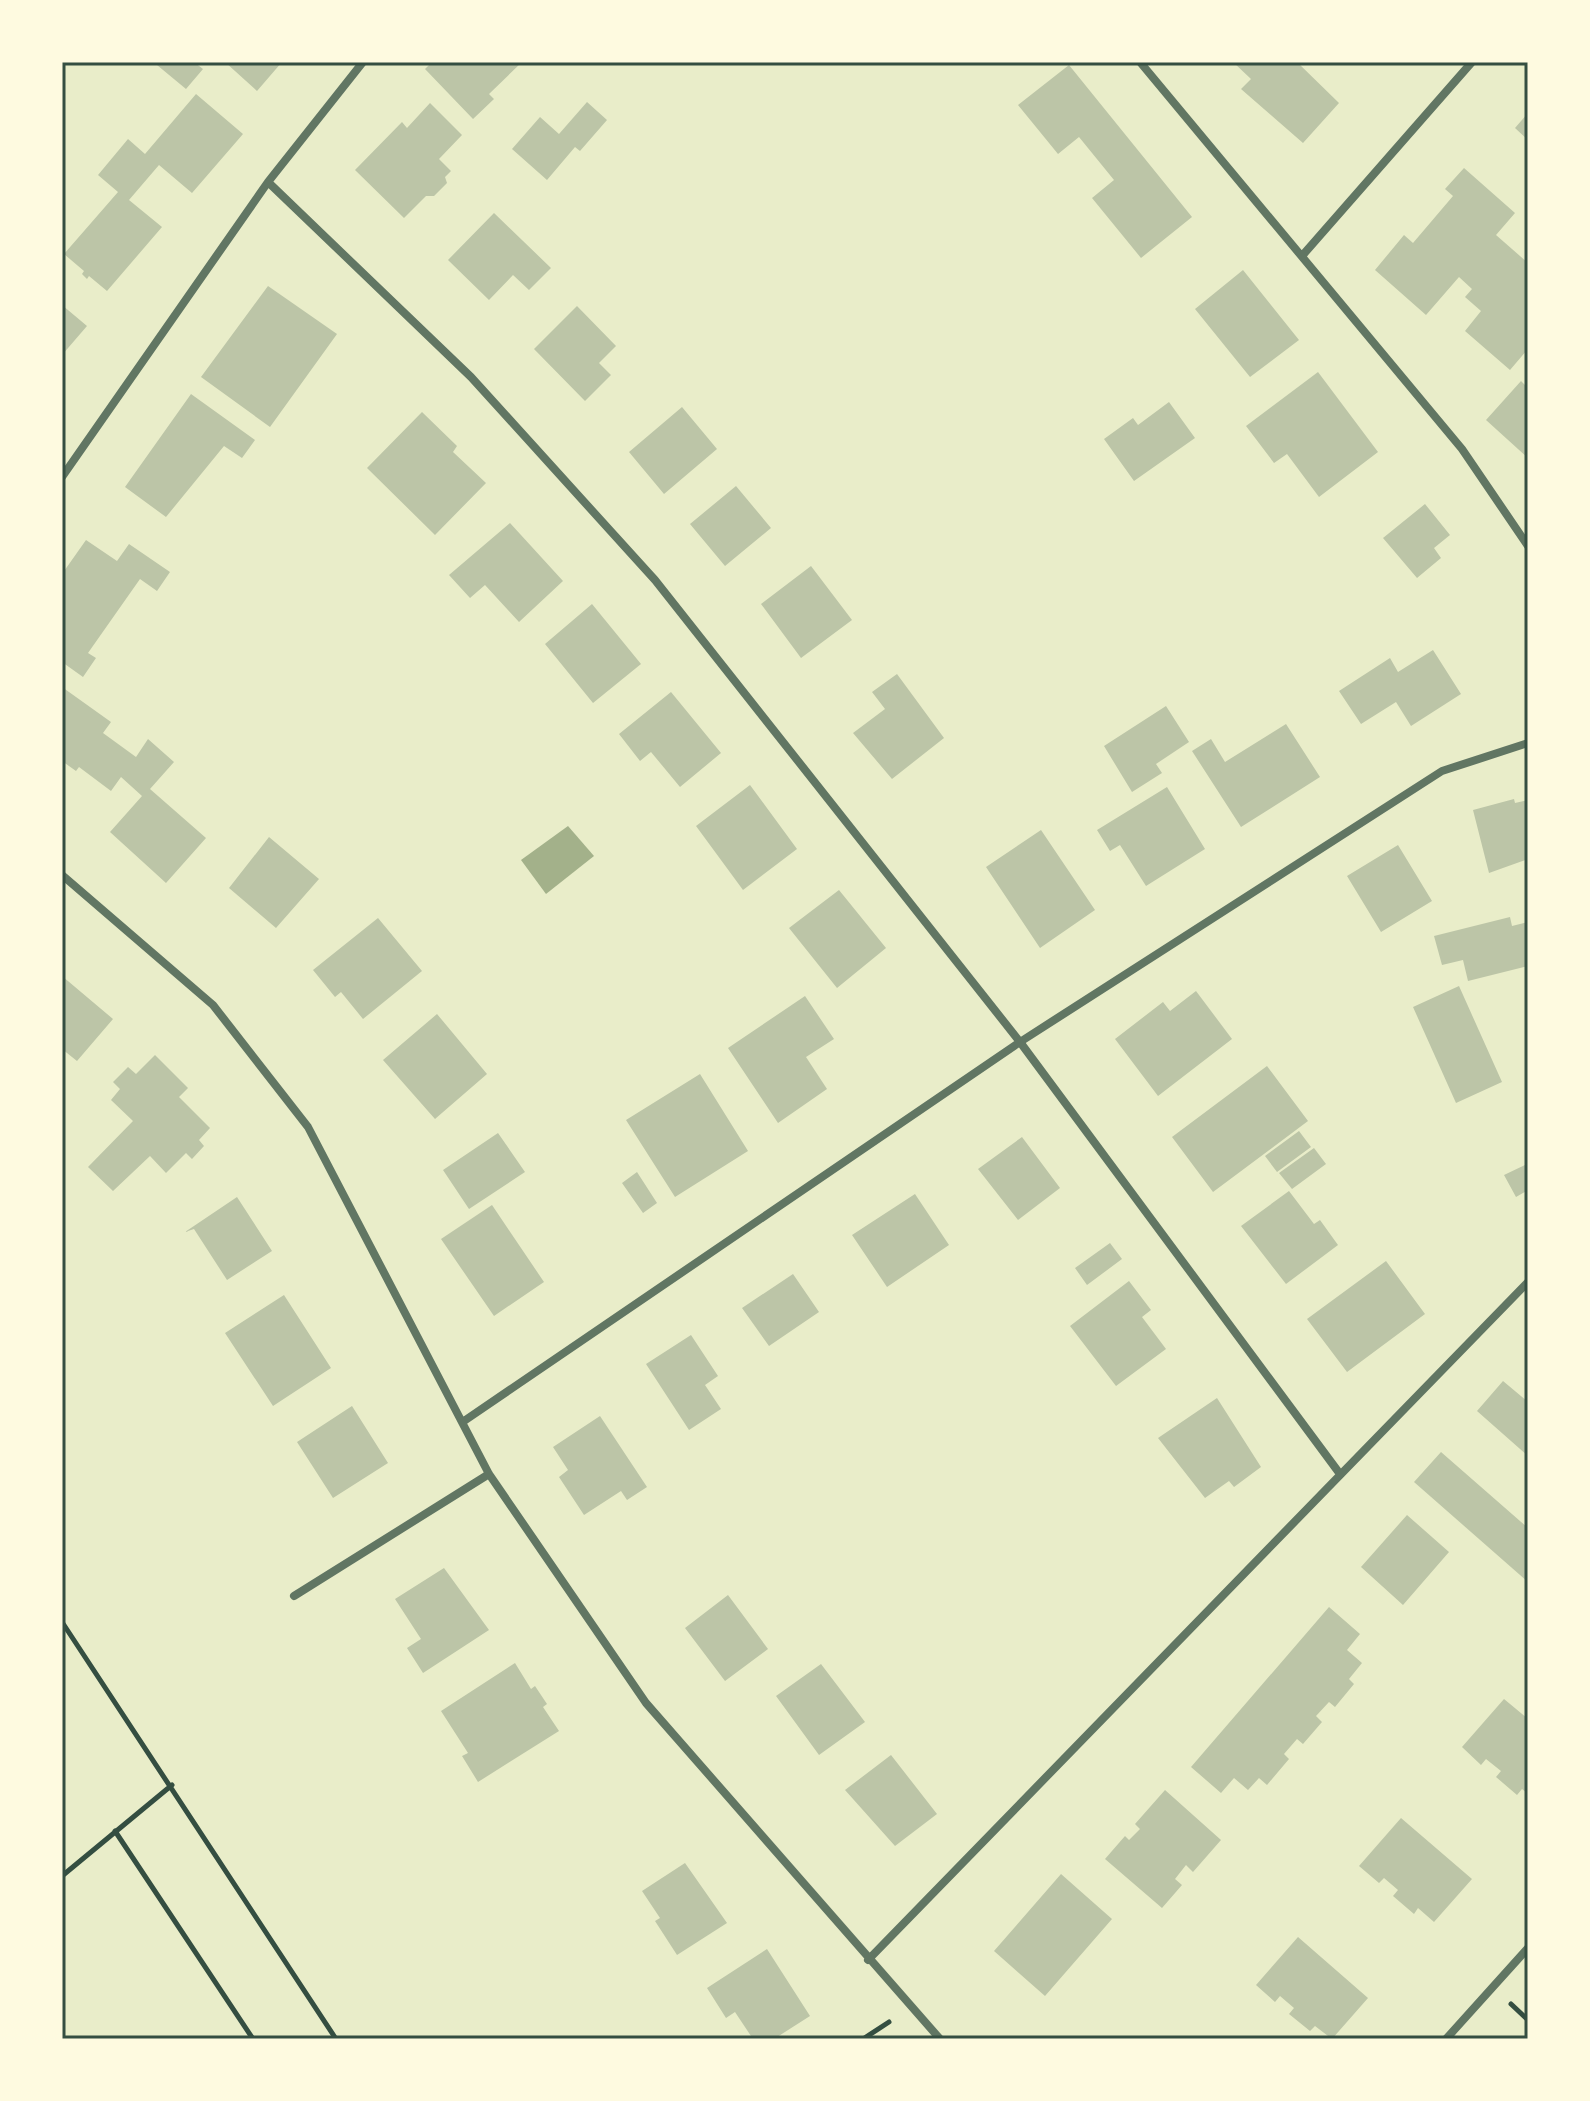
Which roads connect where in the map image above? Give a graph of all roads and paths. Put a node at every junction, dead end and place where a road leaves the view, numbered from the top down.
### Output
1 (363, 62) edge
2 (1140, 62) edge
3 (1472, 62) edge
4 (268, 182) junction
5 (1302, 256) junction
6 (62, 477) edge
7 (1528, 546) edge
8 (1528, 743) edge
9 (62, 875) edge
10 (1020, 1042) junction
11 (1528, 1282) edge
12 (464, 1421) junction
13 (489, 1474) junction
14 (1340, 1474) junction
15 (294, 1596) dead end
16 (62, 1622) edge
17 (172, 1785) junction
18 (115, 1831) junction
19 (62, 1876) edge
20 (1528, 1948) edge
21 (868, 1960) junction
22 (253, 2039) edge
23 (336, 2039) edge
24 (940, 2039) edge
25 (1446, 2039) edge

1 - 4 street
2 - 5 street
3 - 5 street
4 - 6 street
4 - 10 street
5 - 7 street
8 - 10 street
9 - 12 street
10 - 12 street
10 - 14 street
11 - 14 street
12 - 13 street
13 - 15 street
13 - 21 street
14 - 21 street
16 - 17 path
17 - 18 path
17 - 23 path
18 - 19 path
18 - 22 path
20 - 25 street
21 - 24 street

